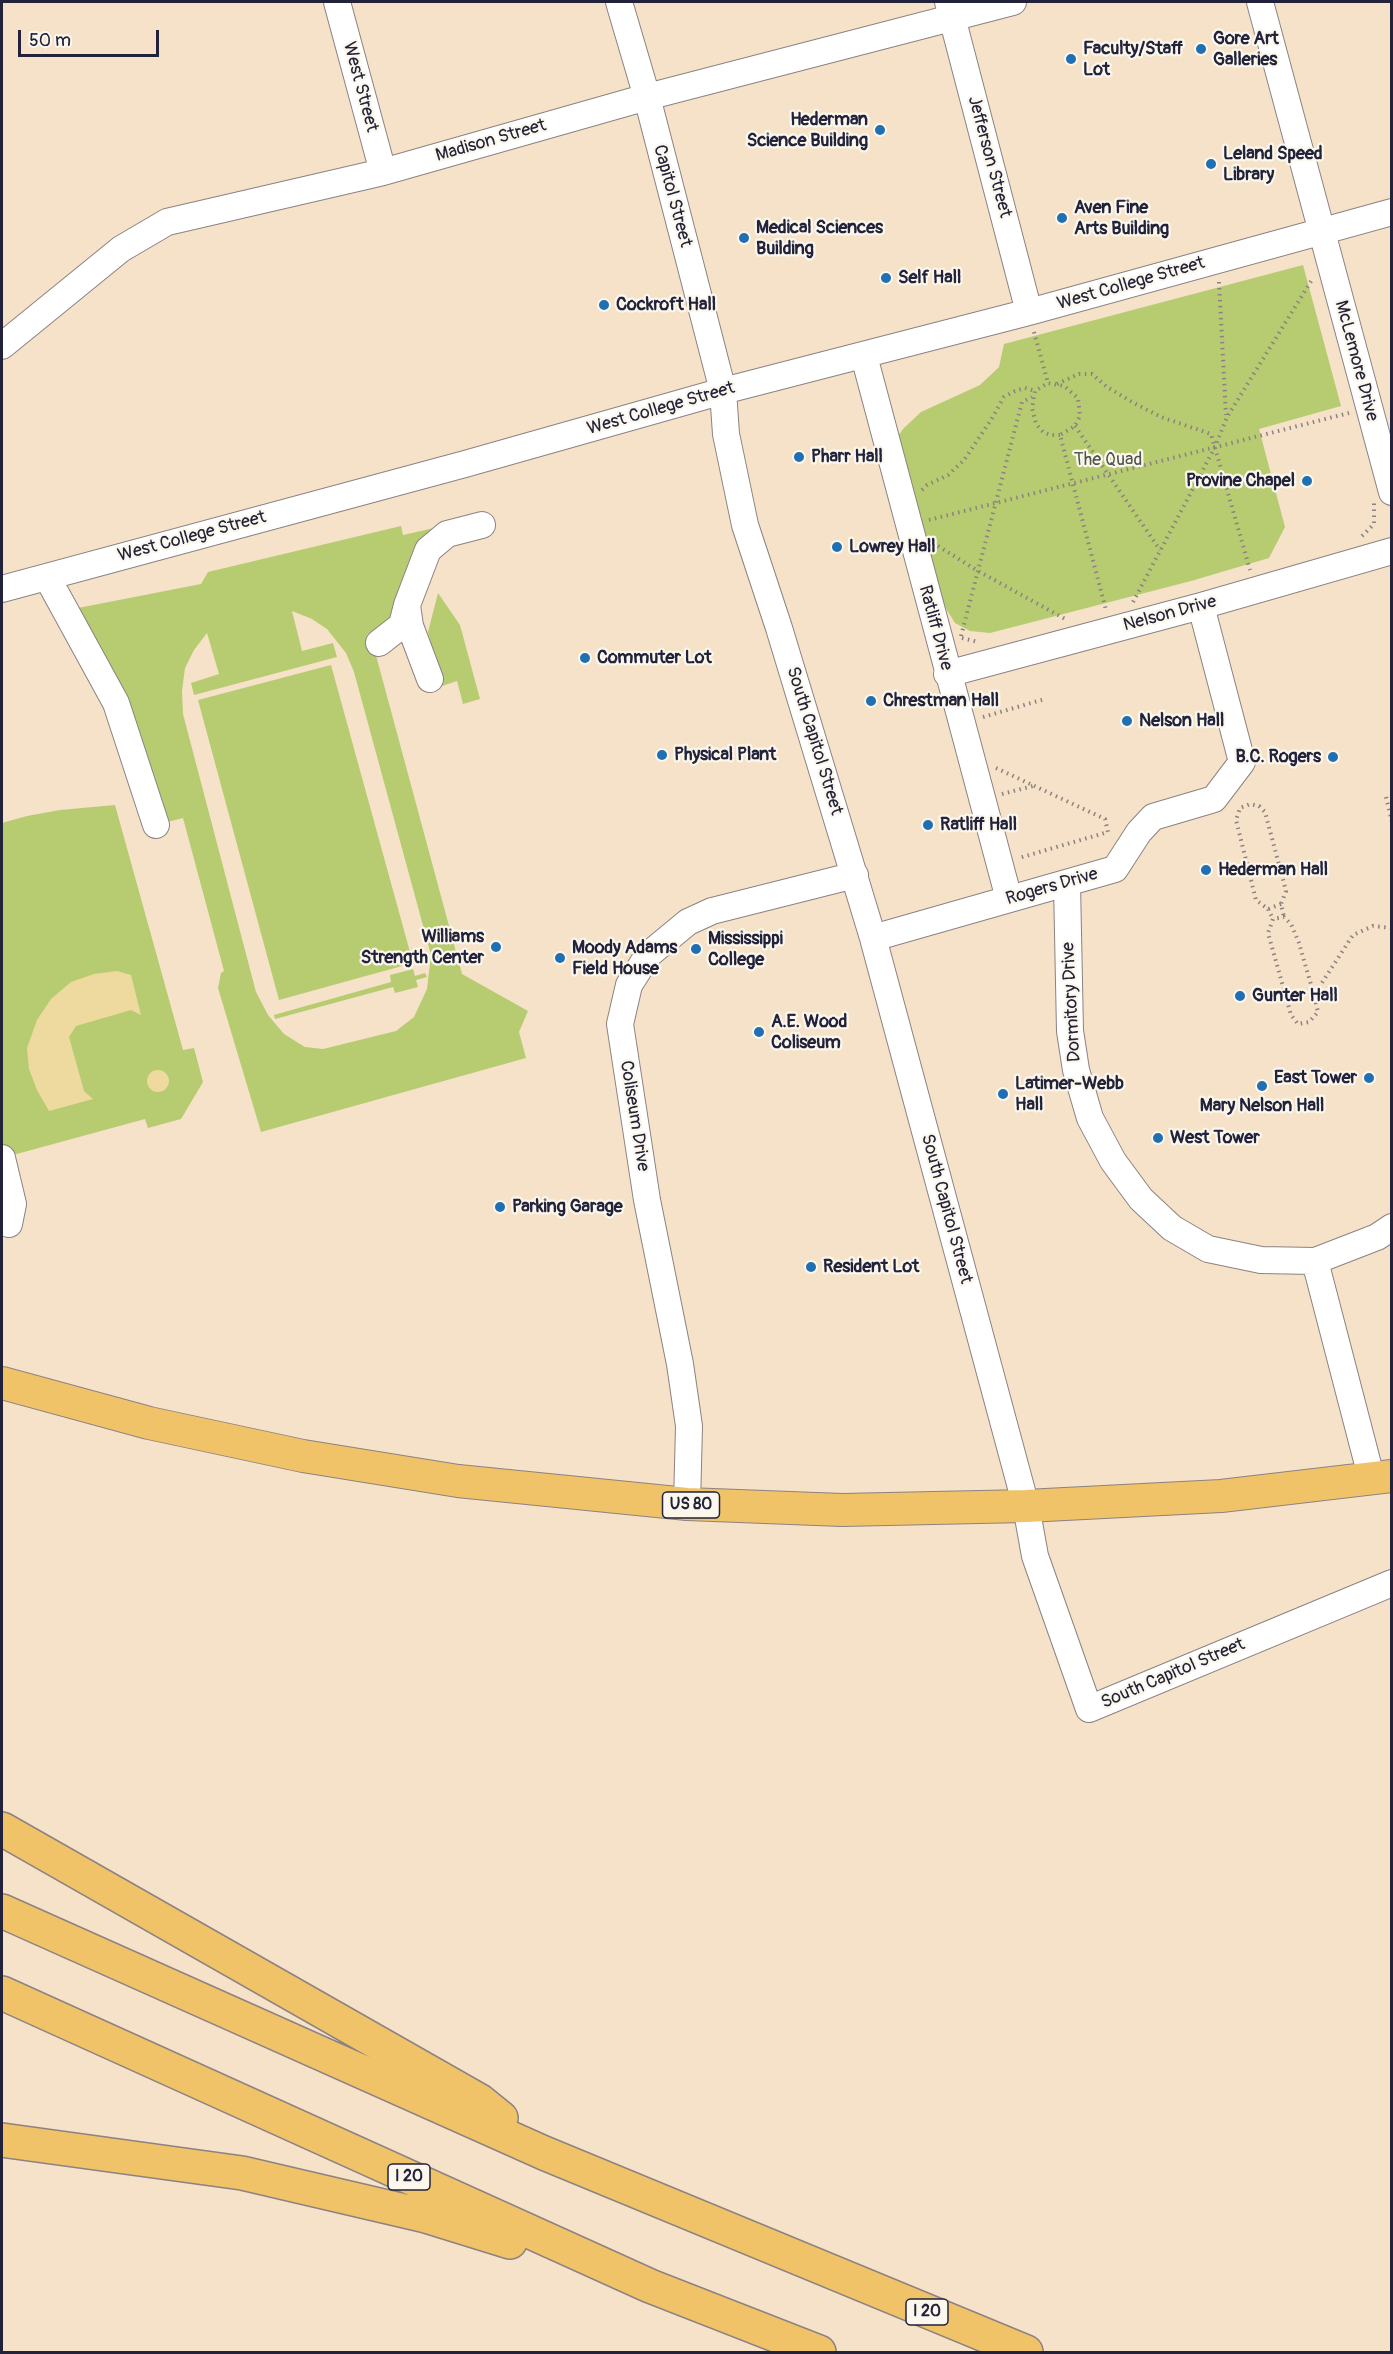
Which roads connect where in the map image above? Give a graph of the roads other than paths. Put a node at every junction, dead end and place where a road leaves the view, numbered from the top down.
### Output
1 (337, 2) edge
2 (619, 2) edge
3 (1013, 2) edge
4 (1260, 2) edge
5 (950, 10) edge
6 (647, 97) junction
7 (383, 172) junction
8 (1392, 212) edge
9 (1321, 230) junction
10 (1031, 321) junction
11 (2, 346) edge
12 (864, 356) junction
13 (723, 391) junction
14 (1392, 492) edge
15 (482, 525) dead end
16 (1392, 551) edge
17 (48, 576) junction
18 (2, 589) edge
19 (406, 605) junction
20 (1201, 606) junction
21 (379, 642) dead end
22 (947, 674) junction
23 (430, 679) dead end
24 (156, 825) dead end
25 (855, 875) junction
26 (1067, 884) junction
27 (1009, 899) junction
28 (873, 938) junction
29 (2, 1158) edge
30 (9, 1224) dead end
31 (1392, 1227) edge
32 (1315, 1261) junction
33 (2, 1383) edge
34 (1382, 1478) edge
35 (687, 1504) junction
36 (1026, 1506) junction
37 (1392, 1583) edge
38 (2, 1829) edge
39 (2, 1911) edge
40 (2, 1993) edge
41 (2, 2139) edge
42 (544, 2153) junction
43 (650, 2286) junction
44 (819, 2352) edge
45 (1026, 2352) edge

1 - 7 street, West Street
2 - 6 street, Capitol Street
3 - 5 street, Madison Street
4 - 9 street, McLemore Drive
5 - 6 street, Madison Street
5 - 10 street, Jefferson Street
6 - 7 street, Madison Street
6 - 13 street, Capitol Street
7 - 11 street, Madison Street
8 - 9 street, West College Street
9 - 10 street, West College Street
9 - 14 street, McLemore Drive
10 - 12 street, West College Street
12 - 13 street, West College Street
12 - 22 street, Ratliff Drive
13 - 17 street, West College Street
13 - 25 street, South Capitol Street
15 - 19 street
16 - 20 street, Nelson Drive
17 - 18 street, West College Street
17 - 24 street
19 - 21 street
19 - 23 street
20 - 22 street, Nelson Drive
20 - 26 street, Rogers Drive
22 - 27 street, Ratliff Drive
25 - 28 street, South Capitol Street
25 - 35 street, Coliseum Drive
26 - 27 street, Rogers Drive
26 - 32 street, Dormitory Drive
27 - 28 street, Rogers Drive
28 - 36 street, South Capitol Street
29 - 30 street
31 - 32 street
32 - 34 street
33 - 35 main road, US 80
34 - 36 main road, US 80
35 - 36 main road, US 80
36 - 37 street, South Capitol Street
38 - 42 highway
39 - 42 highway, I 20
40 - 43 highway, I 20
41 - 43 highway
42 - 45 highway, I 20
43 - 44 highway, I 20

